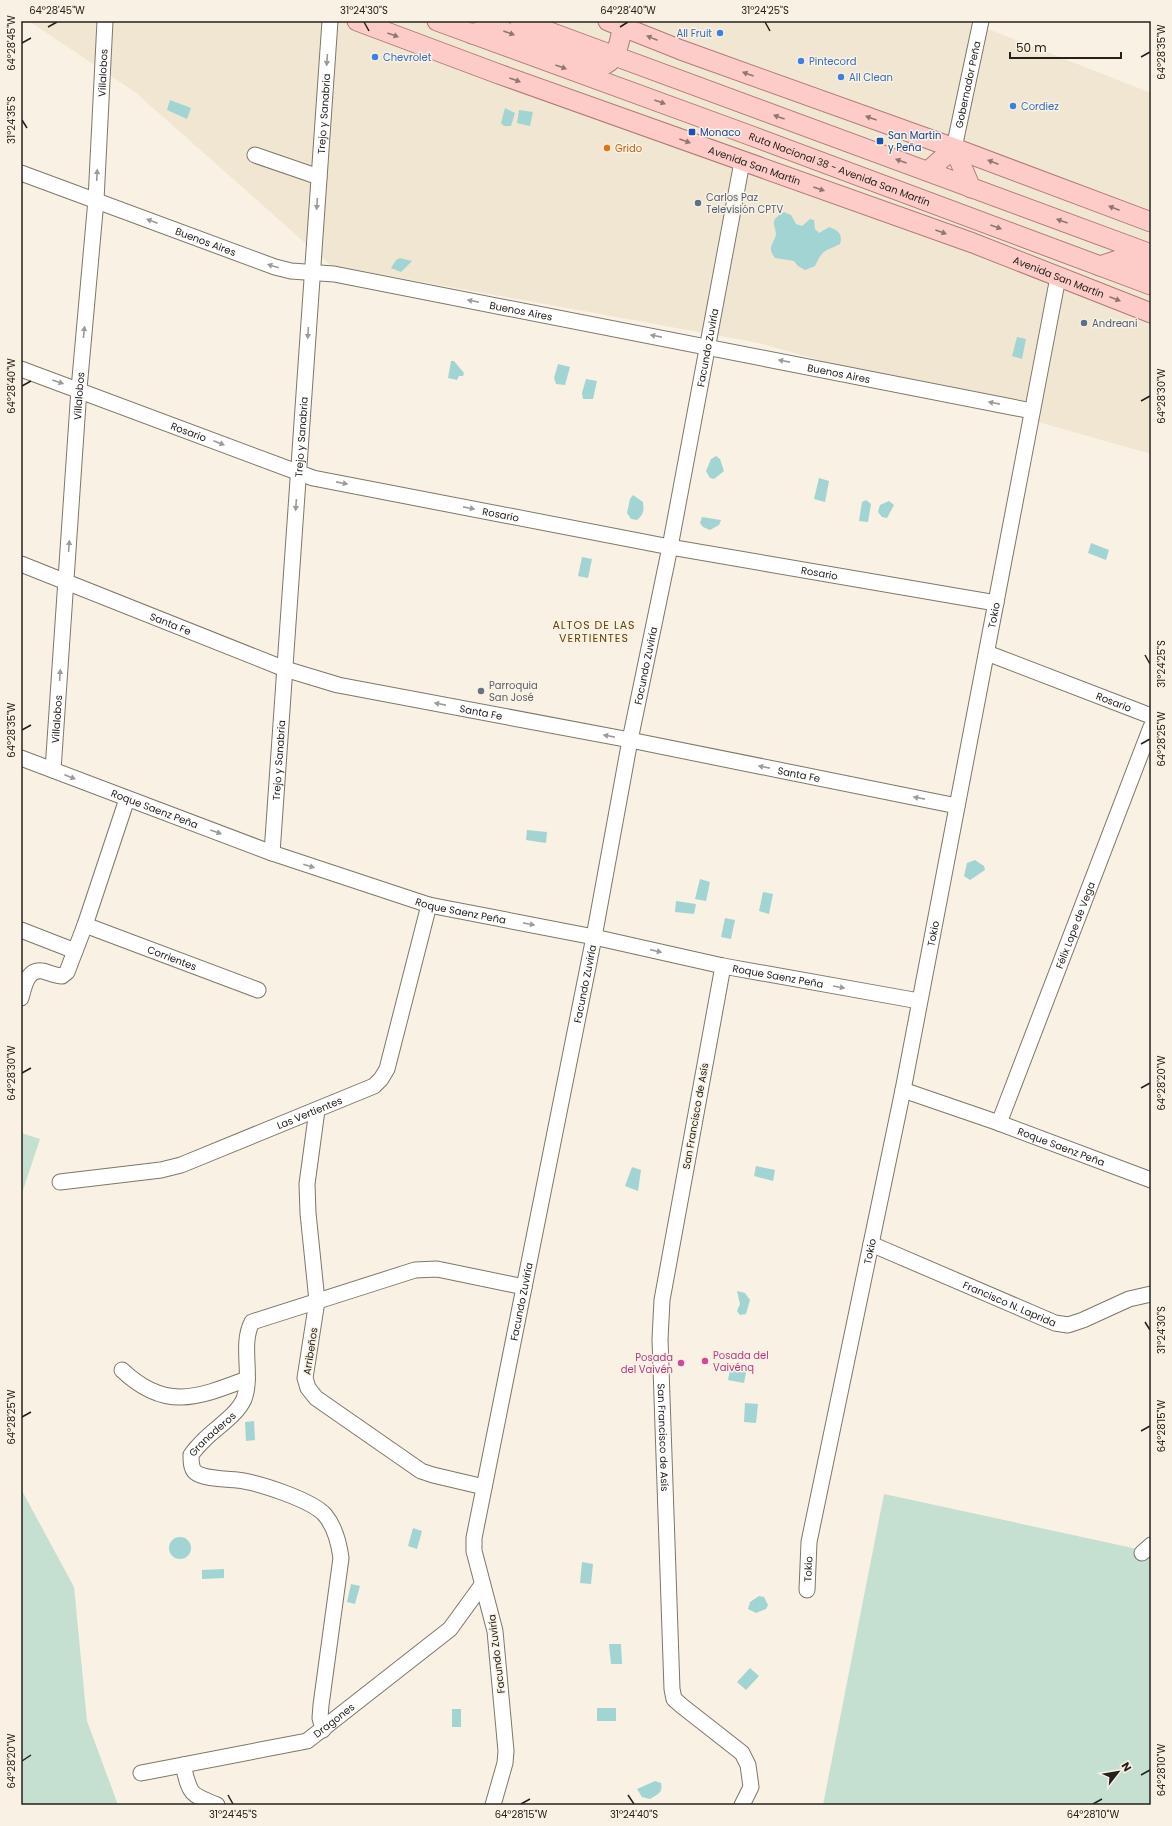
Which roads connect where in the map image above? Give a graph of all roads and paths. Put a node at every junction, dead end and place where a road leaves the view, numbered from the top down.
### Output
1 (105, 21) edge
2 (330, 21) edge
3 (357, 21) edge
4 (437, 21) edge
5 (520, 21) edge
6 (981, 21) edge
7 (620, 22) edge
8 (472, 34) junction
9 (681, 50) junction
10 (615, 56) junction
11 (496, 73) junction
12 (702, 88) junction
13 (623, 89) junction
14 (757, 109) junction
15 (635, 123) junction
16 (749, 135) junction
17 (954, 148) junction
18 (255, 155) dead end
19 (742, 162) junction
20 (928, 171) junction
21 (21, 173) edge
22 (319, 177) junction
23 (971, 188) junction
24 (96, 200) junction
25 (1151, 222) edge
26 (1069, 254) junction
27 (1151, 254) edge
28 (1100, 266) junction
29 (1151, 270) edge
30 (312, 274) junction
31 (1058, 277) junction
32 (1151, 285) edge
33 (1151, 313) edge
34 (706, 346) junction
35 (21, 369) edge
36 (79, 390) junction
37 (1032, 411) junction
38 (298, 474) junction
39 (670, 547) junction
40 (21, 564) edge
41 (66, 580) junction
42 (996, 603) junction
43 (987, 653) junction
44 (285, 669) junction
45 (1151, 716) edge
46 (1151, 727) edge
47 (630, 740) junction
48 (21, 758) edge
49 (53, 770) junction
50 (127, 799) junction
51 (957, 806) junction
52 (272, 853) junction
53 (429, 905) junction
54 (85, 925) junction
55 (21, 930) edge
56 (594, 937) junction
57 (75, 951) junction
58 (723, 966) junction
59 (258, 990) dead end
60 (21, 998) edge
61 (919, 1001) junction
62 (903, 1090) junction
63 (317, 1110) junction
64 (999, 1123) junction
65 (1151, 1180) edge
66 (60, 1182) dead end
67 (871, 1244) junction
68 (524, 1288) junction
69 (1151, 1294) edge
70 (317, 1302) junction
71 (122, 1370) dead end
72 (247, 1379) junction
73 (484, 1487) junction
74 (482, 1584) junction
75 (807, 1590) dead end
76 (323, 1730) junction
77 (183, 1765) junction
78 (141, 1773) dead end
79 (217, 1805) edge
80 (492, 1805) edge
81 (742, 1805) edge

24 -> 1 street, Villalobos
2 -> 22 street, Trejo y Sanabria
3 -> 11 main road, Avenida San Martín
4 - 8 main road, Ruta Nacional 38 - Avenida San Martín
5 - 10 main road
6 - 17 street, Gobernador Peña
9 -> 7 main road
7 - 10 main road
8 -> 10 main road
8 - 11 main road
8 -> 13 main road, Ruta Nacional 38 - Avenida San Martín
9 - 12 main road
17 -> 9 main road
10 - 12 main road
10 - 13 main road
11 -> 15 main road, Avenida San Martín
12 - 14 main road
13 - 15 main road
13 -> 16 main road, Ruta Nacional 38 - Avenida San Martín
14 - 16 main road
20 -> 14 main road
15 -> 19 main road, Avenida San Martín
16 - 19 main road
16 -> 26 main road, Ruta Nacional 38 - Avenida San Martín
17 - 20 main road
17 - 23 main road
25 -> 17 main road
18 - 22 street
19 -> 31 main road, Avenida San Martín
19 - 34 street, Facundo Zuviría
20 - 23 main road
21 - 24 street, Buenos Aires
22 -> 30 street, Trejo y Sanabria
27 -> 23 main road
30 -> 24 street, Buenos Aires
36 -> 24 street, Villalobos
26 - 28 main road, Ruta Nacional 38 - Avenida San Martín
26 - 31 main road
28 - 29 main road
28 - 32 main road, Ruta Nacional 38 - Avenida San Martín
34 -> 30 street, Buenos Aires
30 -> 38 street, Trejo y Sanabria
31 -> 33 main road, Avenida San Martín
31 - 37 street, Tokio
37 -> 34 street, Buenos Aires
34 - 39 street, Facundo Zuviría
35 -> 36 street, Rosario
36 -> 38 street, Rosario
41 -> 36 street, Villalobos
37 - 42 street, Tokio
38 -> 39 street, Rosario
38 -> 44 street, Trejo y Sanabria
39 - 42 street, Rosario
39 - 47 street, Facundo Zuviría
40 - 41 street, Santa Fe
41 - 44 street, Santa Fe
49 -> 41 street, Villalobos
42 - 43 street, Tokio
43 - 45 street, Rosario
43 - 51 street, Tokio
47 -> 44 street, Santa Fe
44 - 52 street, Trejo y Sanabria
46 - 64 street, Félix Lope de Vega
51 -> 47 street, Santa Fe
47 - 56 street, Facundo Zuviría
48 - 49 street, Roque Saenz Peña
49 -> 50 street, Roque Saenz Peña
50 -> 52 street, Roque Saenz Peña
50 - 54 street
51 - 61 street, Tokio
52 -> 53 street, Roque Saenz Peña
53 -> 56 street, Roque Saenz Peña
53 - 63 street, Las Vertientes
54 - 57 street
54 - 59 street, Corrientes
55 - 57 street
56 -> 58 street, Roque Saenz Peña
56 - 68 street, Facundo Zuviría
57 - 60 street
58 -> 61 street, Roque Saenz Peña
58 - 81 street, San Francisco de Asís
61 - 62 street, Tokio
62 - 64 street, Roque Saenz Peña
62 - 67 street, Tokio
63 - 66 street, Las Vertientes
63 - 70 street, Arribeños
64 - 65 street, Roque Saenz Peña
67 - 69 street, Francisco N. Laprida
67 - 75 street, Tokio
68 - 70 street, Granaderos
68 - 73 street, Facundo Zuviría
70 - 72 street, Granaderos
70 - 73 street, Arribeños
71 - 72 street
72 - 76 street, Granaderos
73 - 74 street, Facundo Zuviría
74 - 76 street, Dragones
74 - 80 street, Facundo Zuviría
76 - 77 street, Dragones
77 - 78 street, Dragones
77 - 79 street

